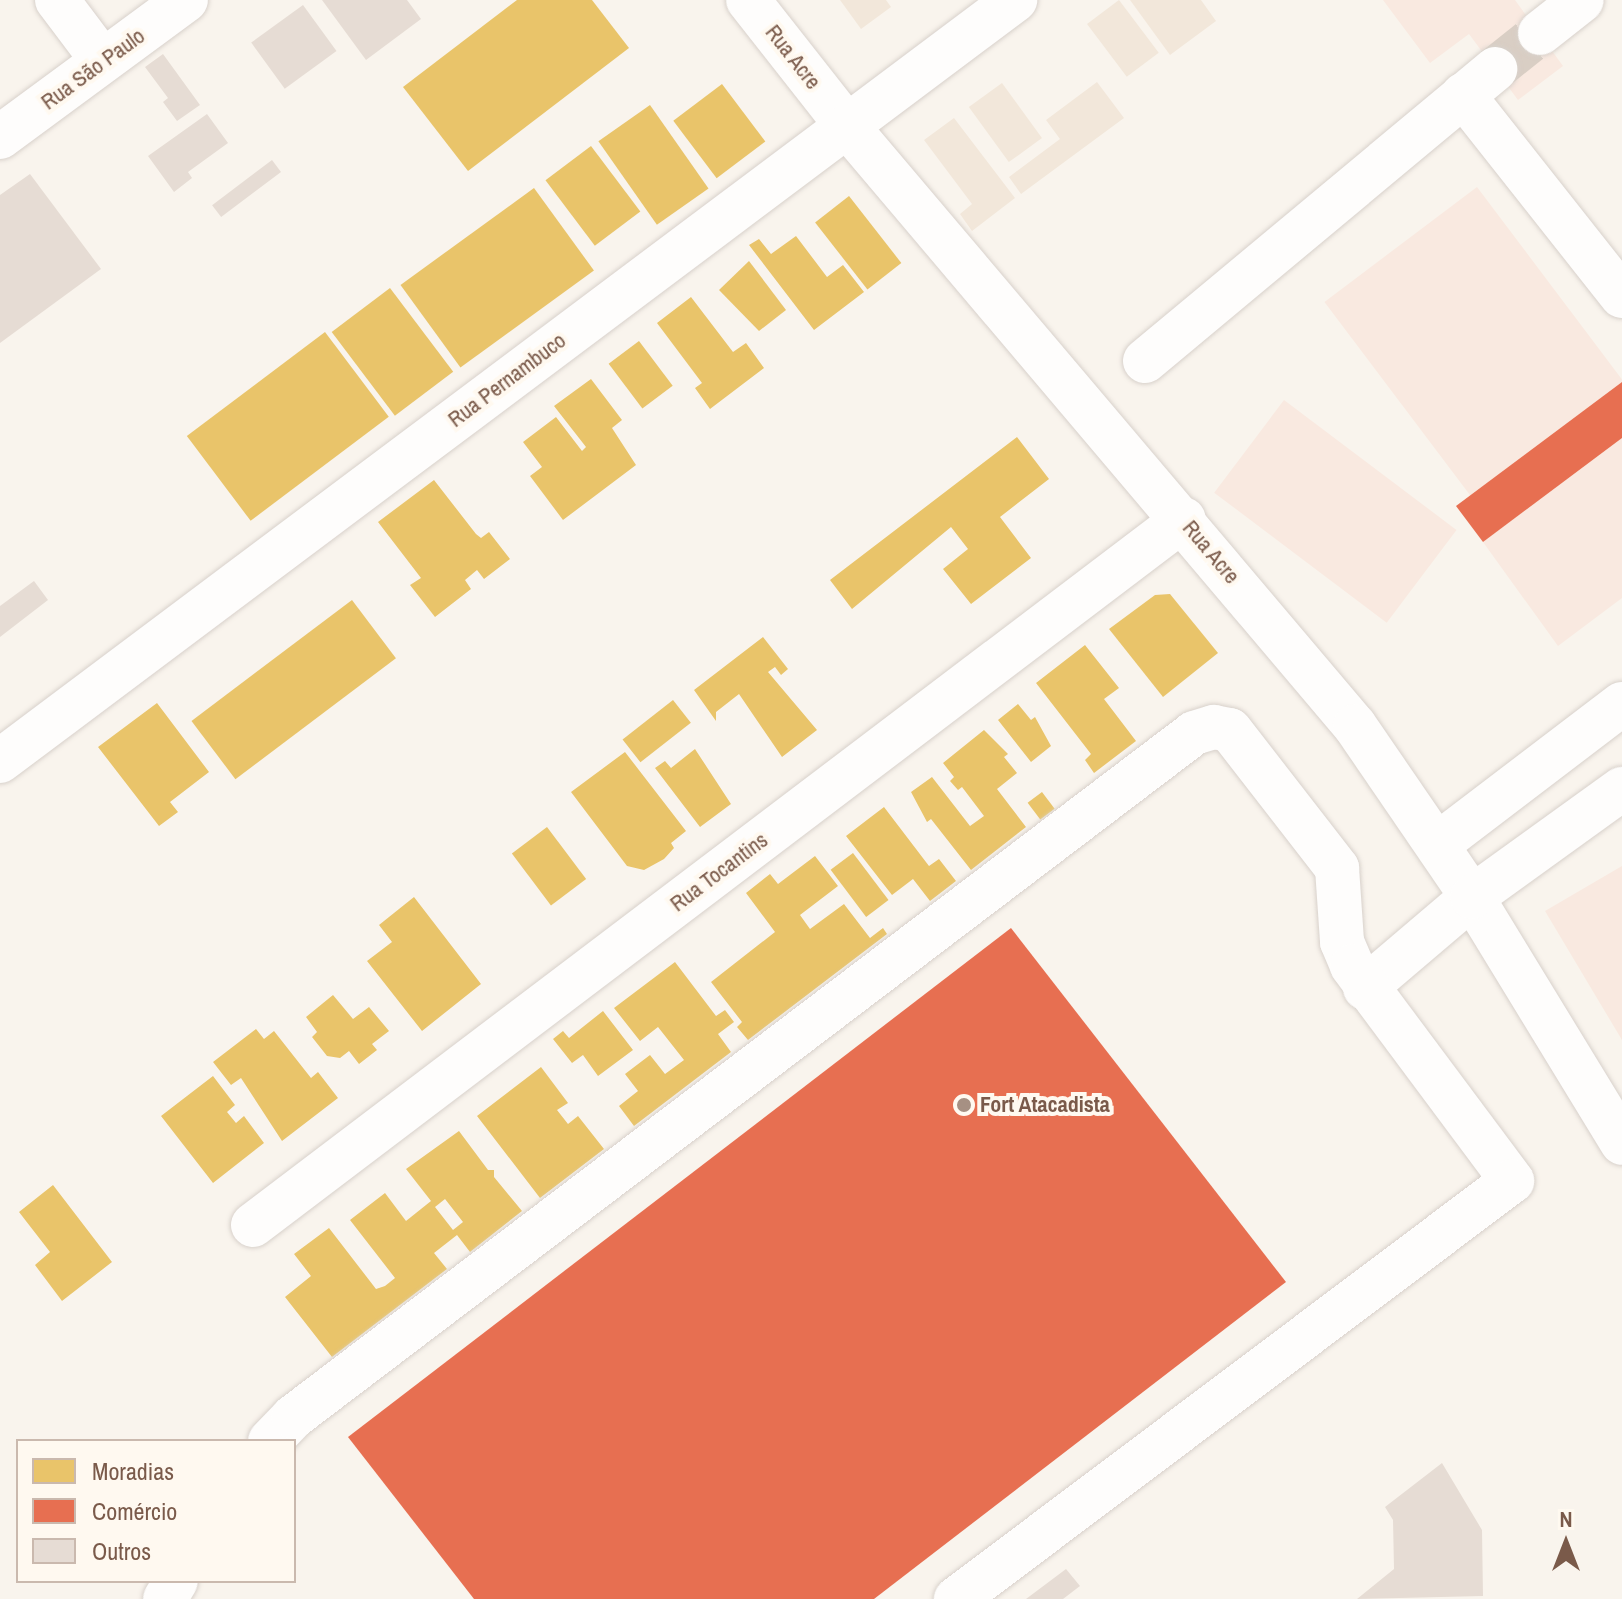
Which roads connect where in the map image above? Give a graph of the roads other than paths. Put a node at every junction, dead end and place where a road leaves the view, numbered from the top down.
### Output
1 (57, 0) edge
2 (186, 0) edge
3 (748, 0) edge
4 (1015, 0) edge
5 (1582, 0) edge
6 (1540, 33) tunnel mouth
7 (103, 61) junction
8 (847, 126) junction
9 (0, 137) edge
10 (1622, 296) edge
11 (1145, 361) dead end
12 (1184, 519) junction
13 (1620, 712) edge
14 (0, 761) edge
15 (1622, 789) edge
16 (1438, 844) junction
17 (1472, 897) junction
18 (1365, 988) junction
19 (1622, 1143) edge
20 (253, 1225) dead end
21 (272, 1439) edge
22 (956, 1599) edge

1 - 7 street
2 - 7 street, Rua São Paulo
3 - 8 street, Rua Acre
4 - 8 street, Rua Pernambuco
5 - 6 street
7 - 9 street, Rua São Paulo
8 - 12 street, Rua Acre
8 - 14 street, Rua Pernambuco
10 - 11 street
12 - 16 street, Rua Acre
12 - 20 street, Rua Tocantins
13 - 16 street
15 - 17 street
16 - 17 street, Rua Acre
17 - 18 street
17 - 19 street, Rua Acre
18 - 21 street
18 - 22 street

